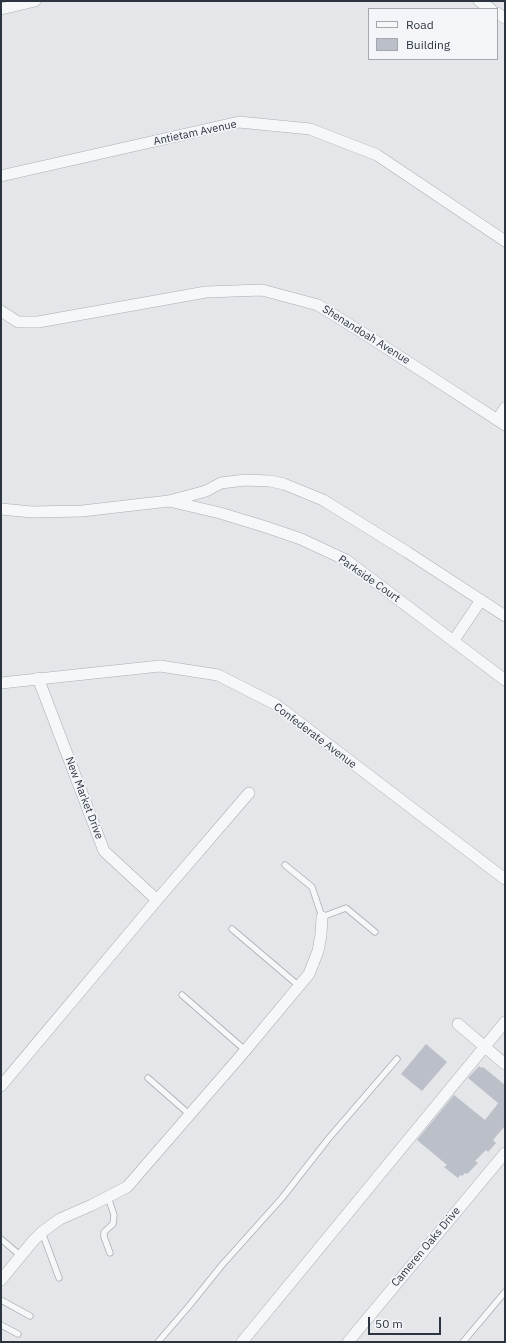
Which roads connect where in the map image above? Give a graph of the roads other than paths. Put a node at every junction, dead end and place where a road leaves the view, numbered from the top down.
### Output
1 (35, 1) edge
2 (480, 1) edge
3 (490, 8) edge
4 (1, 9) edge
5 (1, 176) edge
6 (505, 241) edge
7 (1, 311) edge
8 (505, 408) edge
9 (501, 423) edge
10 (169, 501) junction
11 (1, 509) edge
12 (481, 600) junction
13 (505, 616) edge
14 (454, 640) junction
15 (38, 678) junction
16 (505, 680) edge
17 (1, 683) edge
18 (249, 793) dead end
19 (285, 865) dead end
20 (505, 879) edge
21 (157, 900) junction
22 (322, 917) junction
23 (232, 929) dead end
24 (375, 932) dead end
25 (299, 986) junction
26 (182, 995) dead end
27 (505, 1022) edge
28 (458, 1024) dead end
29 (485, 1047) junction
30 (246, 1050) junction
31 (397, 1059) dead end
32 (505, 1064) edge
33 (148, 1078) dead end
34 (1, 1086) edge
35 (189, 1114) junction
36 (505, 1153) edge
37 (108, 1197) junction
38 (42, 1232) junction
39 (1, 1239) edge
40 (110, 1253) dead end
41 (21, 1256) junction
42 (60, 1278) dead end
43 (1, 1280) edge
44 (505, 1292) edge
45 (1, 1300) edge
46 (30, 1316) dead end
47 (1, 1325) edge
48 (18, 1334) dead end
49 (158, 1342) edge
50 (242, 1342) edge
51 (348, 1342) edge
52 (462, 1342) edge

1 - 4 street
2 - 3 street
5 - 6 street, Antietam Avenue
7 - 9 street, Shenandoah Avenue
8 - 9 street
10 - 11 street, Parkside Court
10 - 12 street, Parkside Court
10 - 14 street, Parkside Court
12 - 13 street, Parkside Court
12 - 14 street
14 - 16 street, Parkside Court
15 - 17 street, Confederate Avenue
15 - 20 street, Confederate Avenue
15 - 21 street, New Market Drive
18 - 21 street
19 - 22 lane
21 - 34 street
22 - 24 lane
22 - 25 street
23 - 25 lane
25 - 30 street
26 - 30 lane
27 - 29 street
28 - 29 street
29 - 32 street
29 - 50 street
30 - 35 street
31 - 49 lane
33 - 35 lane
35 - 37 street
36 - 51 street, Cameren Oaks Drive
37 - 38 street
37 - 40 lane
38 - 41 street
38 - 42 lane
39 - 41 lane
41 - 43 street
44 - 52 lane
45 - 46 lane
47 - 48 lane

